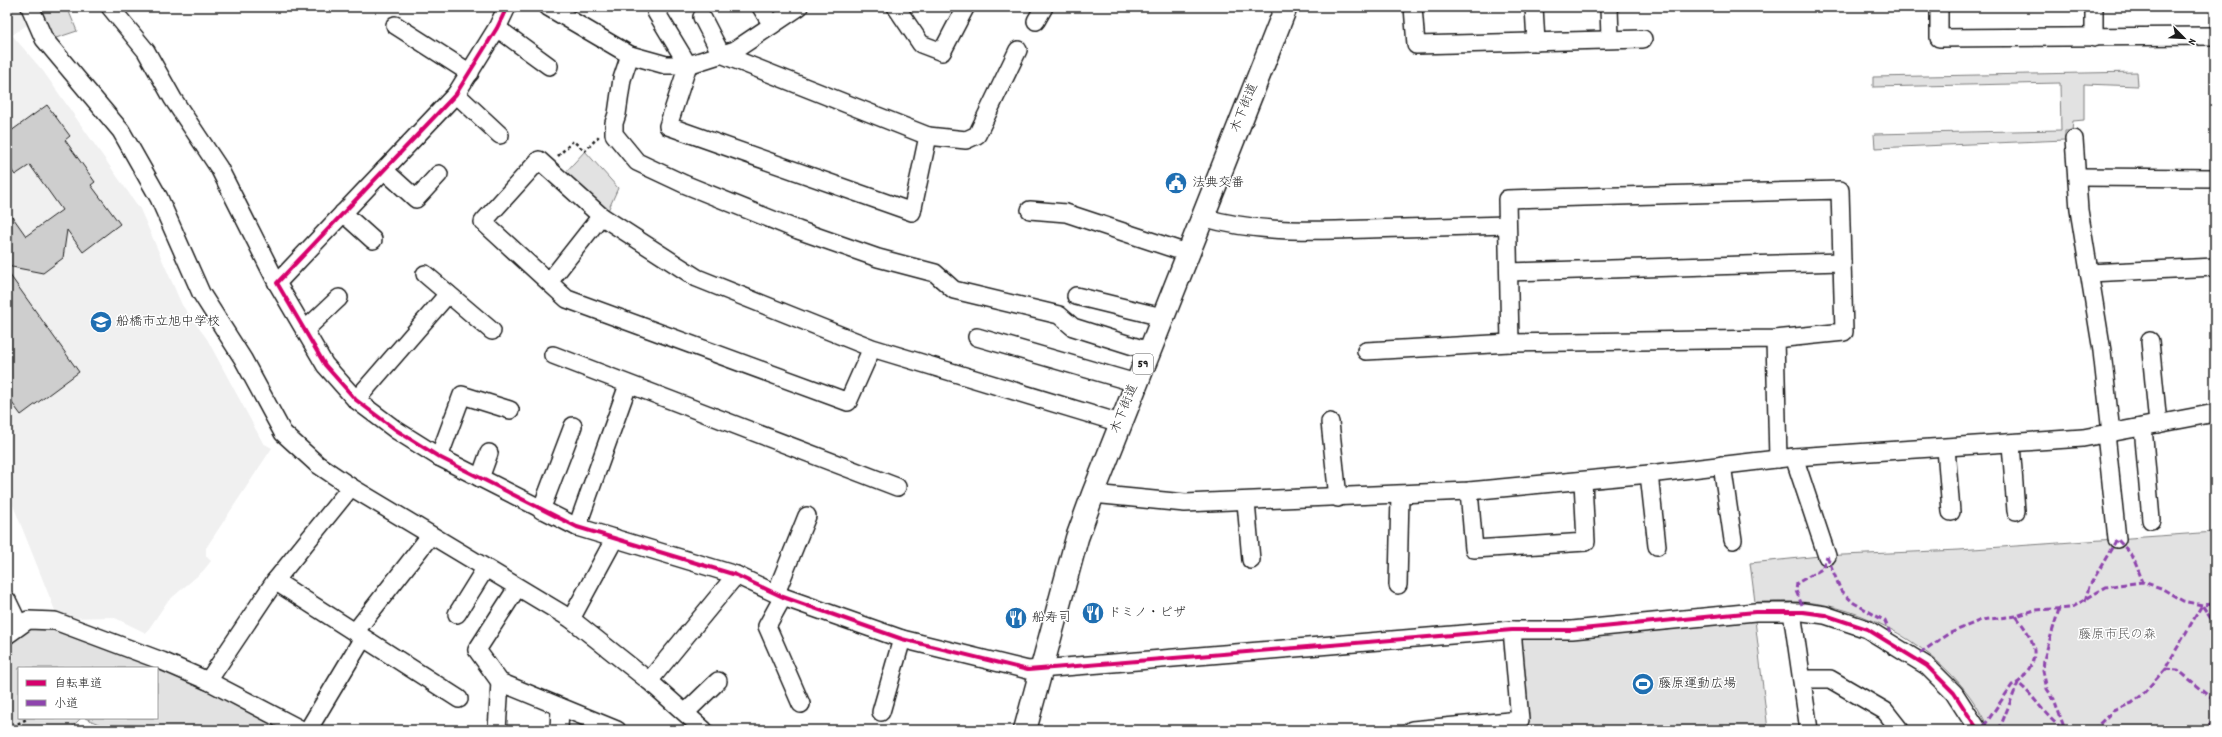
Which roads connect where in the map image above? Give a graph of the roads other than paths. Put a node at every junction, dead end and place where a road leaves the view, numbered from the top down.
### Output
1 (30, 7) edge
2 (110, 7) edge
3 (507, 7) edge
4 (548, 7) edge
5 (761, 7) edge
6 (799, 7) edge
7 (896, 7) edge
8 (963, 7) edge
9 (1286, 7) edge
10 (1413, 7) edge
11 (1534, 7) edge
12 (1609, 7) edge
13 (1939, 7) edge
14 (2094, 7) edge
15 (656, 12) dead end
16 (702, 17) dead end
17 (395, 25) dead end
18 (772, 25) junction
19 (497, 28) junction
20 (2215, 36) edge
21 (2094, 38) junction
22 (1610, 39) junction
23 (1643, 39) dead end
24 (1536, 42) junction
25 (1018, 50) dead end
26 (721, 54) junction
27 (630, 55) junction
28 (549, 66) dead end
29 (688, 66) junction
30 (470, 73) junction
31 (456, 94) junction
32 (500, 135) dead end
33 (928, 136) junction
34 (2074, 139) dead end
35 (384, 170) junction
36 (439, 174) dead end
37 (2077, 177) junction
38 (2215, 178) edge
39 (1030, 210) dead end
40 (343, 213) junction
41 (601, 216) junction
42 (1202, 217) junction
43 (1507, 225) junction
44 (374, 240) dead end
45 (1187, 253) junction
46 (1842, 262) junction
47 (2215, 267) edge
48 (1509, 272) junction
49 (2089, 273) junction
50 (425, 274) dead end
51 (549, 282) junction
52 (277, 283) junction
53 (448, 294) junction
54 (1076, 296) dead end
55 (339, 298) dead end
56 (1162, 317) junction
57 (305, 330) junction
58 (492, 331) dead end
59 (977, 337) dead end
60 (1775, 338) junction
61 (2150, 342) dead end
62 (1510, 343) junction
63 (872, 348) junction
64 (1149, 351) junction
65 (1366, 351) dead end
66 (553, 355) dead end
67 (1136, 383) junction
68 (628, 385) junction
69 (356, 400) junction
70 (510, 410) dead end
71 (2215, 413) edge
72 (1330, 422) dead end
73 (1120, 423) junction
74 (2151, 425) junction
75 (573, 426) dead end
76 (2109, 433) junction
77 (2011, 444) junction
78 (1946, 448) junction
79 (489, 453) dead end
80 (439, 457) junction
81 (1786, 458) junction
82 (1722, 464) junction
83 (1649, 474) junction
84 (480, 478) junction
85 (1583, 481) junction
86 (351, 487) junction
87 (897, 487) dead end
88 (1469, 492) junction
89 (1092, 494) junction
90 (1400, 495) junction
91 (1338, 498) junction
92 (1246, 502) junction
93 (541, 510) junction
94 (2016, 511) dead end
95 (1951, 512) dead end
96 (807, 516) dead end
97 (2151, 520) dead end
98 (577, 527) junction
99 (430, 536) junction
100 (615, 538) junction
101 (2117, 539) dead end
102 (1733, 540) dead end
103 (1657, 546) dead end
104 (1827, 556) dead end
105 (1251, 560) dead end
106 (485, 568) junction
107 (736, 575) junction
108 (275, 581) junction
109 (1398, 585) dead end
110 (517, 588) junction
111 (780, 595) junction
112 (7, 600) edge
113 (1792, 612) junction
114 (457, 614) dead end
115 (571, 619) junction
116 (13, 630) edge
117 (1512, 630) junction
118 (359, 635) junction
119 (902, 639) junction
120 (1041, 668) junction
121 (1802, 679) junction
122 (208, 681) junction
123 (649, 681) junction
124 (718, 681) dead end
125 (500, 682) junction
126 (459, 699) dead end
127 (801, 704) dead end
128 (560, 707) junction
129 (686, 712) junction
130 (881, 712) dead end
131 (1521, 725) edge
132 (302, 730) edge
133 (308, 730) edge
134 (497, 730) edge
135 (559, 730) edge
136 (616, 730) edge
137 (704, 730) edge
138 (1025, 730) edge
139 (1412, 730) edge
140 (1809, 730) edge
141 (1900, 730) edge
142 (1978, 730) edge

1 - 86 street
2 - 52 street
3 - 19 street
4 - 27 street
5 - 18 street
6 - 18 street
7 - 8 street
9 - 42 main road, 木下街道 / 59
10 - 24 street
11 - 24 street
12 - 22 street
13 - 21 street
14 - 21 street
15 - 29 street
16 - 26 street
17 - 30 street
18 - 26 street
19 - 28 street
19 - 30 street
20 - 21 street
22 - 23 street
22 - 24 street
25 - 33 street
26 - 29 street
26 - 33 street
27 - 29 street
27 - 64 street
29 - 33 street
30 - 31 street
31 - 32 street
31 - 35 street
34 - 37 street
35 - 36 street
35 - 40 street
37 - 38 street
37 - 49 street
39 - 45 street
40 - 44 street
40 - 52 street
41 - 51 street
41 - 51 street
41 - 63 street
42 - 43 street
42 - 45 main road, 木下街道 / 59
43 - 46 street
43 - 48 street
45 - 56 main road, 木下街道 / 59
46 - 48 street
46 - 60 street
47 - 49 street
48 - 62 street
49 - 76 street
50 - 53 street
51 - 63 street
52 - 57 street
53 - 58 street
53 - 69 street
54 - 56 street
55 - 57 street
56 - 64 main road, 木下街道 / 59
57 - 69 street
59 - 67 street
60 - 62 street
60 - 81 street
61 - 74 street
62 - 65 street
63 - 73 street
64 - 67 main road, 木下街道 / 59
66 - 68 street
67 - 73 main road, 木下街道 / 59
68 - 87 street
68 - 98 street
69 - 80 street
70 - 80 street
71 - 74 street
72 - 91 street
73 - 89 main road, 木下街道 / 59
74 - 76 street
74 - 97 street
75 - 93 street
76 - 77 street
76 - 101 street
77 - 78 street
77 - 94 street
78 - 81 street
78 - 95 street
79 - 84 street
80 - 84 street
81 - 82 street
81 - 104 street
82 - 83 street
82 - 102 street
83 - 85 street
83 - 103 street
84 - 93 street
85 - 88 street
85 - 88 street
86 - 99 street
86 - 108 street
88 - 90 street
89 - 92 street
89 - 120 main road, 木下街道 / 59
90 - 91 street
90 - 109 street
91 - 92 street
92 - 105 street
93 - 98 street
96 - 111 street
98 - 100 street
99 - 106 street
99 - 118 street
100 - 107 street
100 - 115 street
106 - 110 street
106 - 114 street
107 - 111 street
107 - 123 street
108 - 118 street
108 - 122 street
110 - 115 street
110 - 125 street
111 - 119 street
111 - 127 street
112 - 116 street
113 - 117 street
113 - 121 street
113 - 142 street
115 - 123 street
116 - 122 street
117 - 120 street
117 - 131 street
118 - 126 street
118 - 133 street
119 - 120 street
119 - 130 street
120 - 138 main road, 木下街道 / 59
121 - 140 street
121 - 141 street
122 - 132 street
123 - 129 street
124 - 129 street
125 - 128 street
125 - 134 street
128 - 135 street
128 - 136 street
129 - 137 street
131 - 139 street

